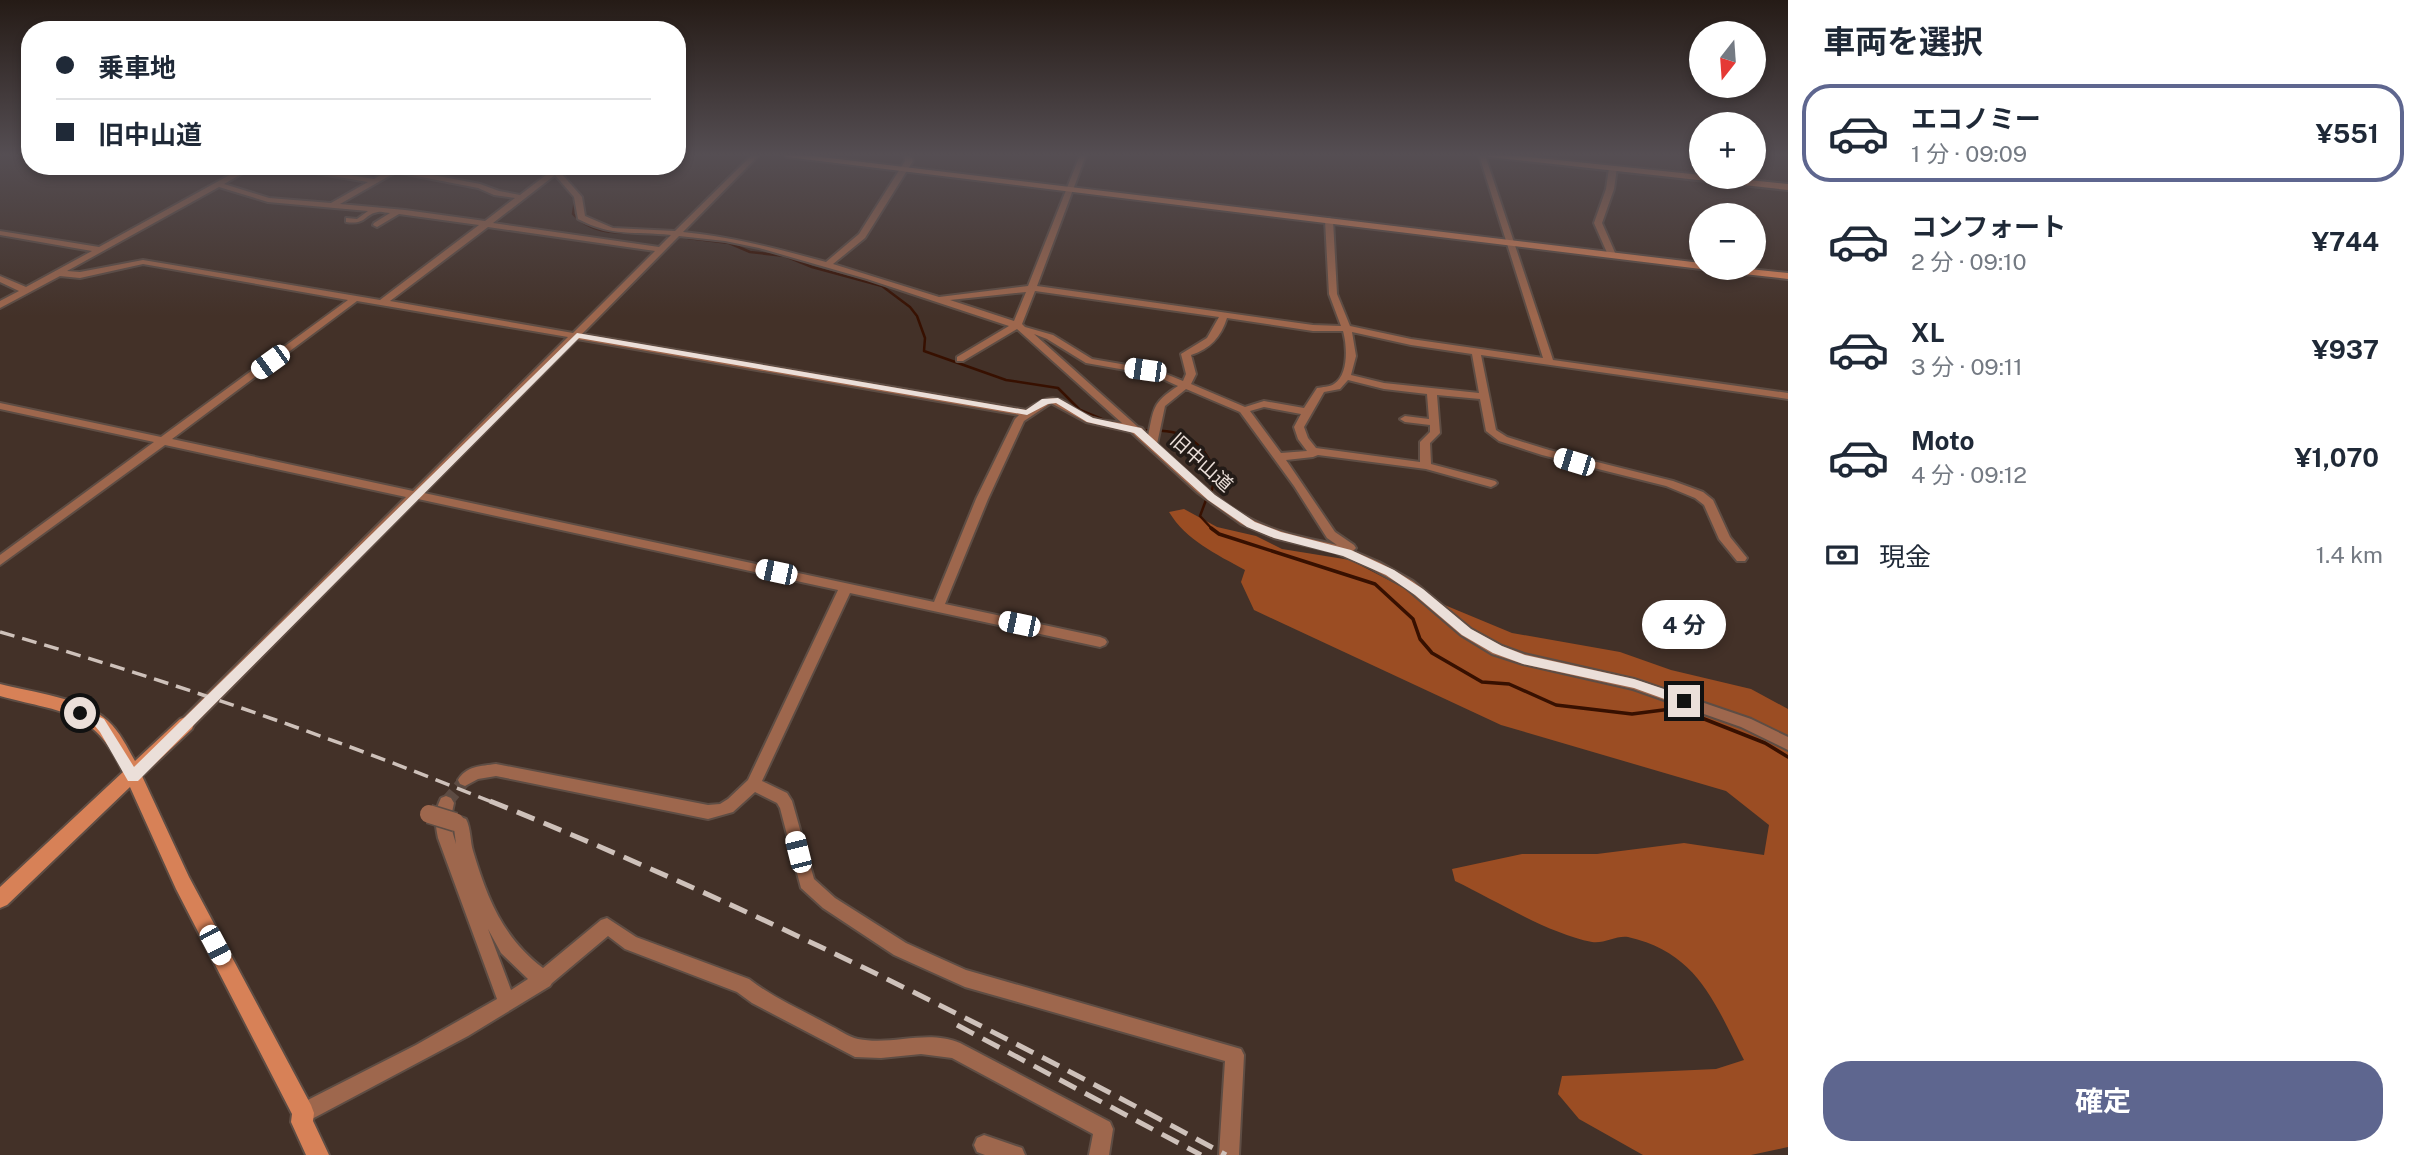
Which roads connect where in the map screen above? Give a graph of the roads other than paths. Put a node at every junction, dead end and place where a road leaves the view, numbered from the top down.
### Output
1 (175, 209) edge
2 (376, 209) joint
3 (506, 209) edge
4 (578, 209) edge
5 (703, 209) edge
6 (878, 209) edge
7 (1061, 209) edge
8 (1236, 209) edge
9 (1500, 209) edge
10 (1603, 209) edge
11 (397, 212) junction
12 (349, 220) dead end
13 (1329, 220) junction
14 (486, 224) junction
15 (377, 225) dead end
16 (0, 233) edge
17 (678, 234) junction
18 (1511, 243) junction
19 (100, 250) junction
20 (663, 250) junction
21 (1612, 255) junction
22 (1689, 265) edge
23 (825, 266) junction
24 (59, 273) junction
25 (1766, 274) edge
26 (1788, 276) edge
27 (0, 279) edge
28 (1030, 288) junction
29 (27, 291) junction
30 (356, 298) junction
31 (940, 300) junction
32 (382, 303) junction
33 (0, 305) edge
34 (1224, 315) junction
35 (1021, 327) junction
36 (1344, 328) junction
37 (577, 335) junction
38 (1476, 351) junction
39 (960, 359) dead end
40 (1549, 362) junction
41 (1346, 377) junction
42 (1186, 386) junction
43 (1432, 392) junction
44 (1788, 396) edge
45 (1486, 397) junction
46 (0, 406) edge
47 (1244, 410) junction
48 (1307, 412) junction
49 (1027, 413) junction
50 (1405, 419) dead end
51 (1435, 423) junction
52 (1138, 430) junction
53 (1154, 435) junction
54 (163, 441) junction
55 (1313, 451) junction
56 (1279, 457) junction
57 (1426, 466) junction
58 (1491, 483) dead end
59 (418, 495) junction
60 (1741, 558) dead end
61 (0, 561) edge
62 (1397, 577) junction
63 (846, 587) junction
64 (938, 607) junction
65 (1100, 642) dead end
66 (0, 690) edge
67 (186, 724) joint
68 (1788, 744) edge
69 (133, 777) junction
70 (465, 780) tunnel mouth
71 (753, 785) junction
72 (446, 803) tunnel mouth
73 (426, 813) dead end
74 (0, 899) edge
75 (544, 980) junction
76 (507, 1004) junction
77 (303, 1113) junction
78 (984, 1145) dead end
79 (318, 1155) edge
80 (1015, 1155) edge
81 (1099, 1155) edge
82 (1228, 1155) edge

1 - 19 street
2 - 11 street
2 - 12 street
3 - 14 street
4 - 17 street, 旧中山道
5 - 17 street
6 - 23 street
7 - 28 street
8 - 13 street
9 - 18 street
10 - 21 street
11 - 14 street
11 - 15 street
13 - 18 street
13 - 36 street
14 - 20 street
14 - 32 street
16 - 19 street
17 - 20 street
17 - 23 street, 旧中山道
18 - 21 street
18 - 40 street
19 - 24 street
20 - 37 street
21 - 22 street
23 - 31 street, 旧中山道
24 - 29 street
24 - 30 street
25 - 26 street
27 - 29 street
28 - 31 street
28 - 34 street
28 - 35 street
29 - 33 street
30 - 32 street
30 - 54 street
31 - 35 street, 旧中山道
32 - 37 street
34 - 36 street
34 - 42 street
35 - 39 street
35 - 42 street
35 - 52 street, 旧中山道
36 - 38 street
36 - 41 street
37 - 49 street
37 - 59 street
38 - 40 street
38 - 45 street
40 - 44 street
41 - 43 street
41 - 48 street
42 - 47 street
42 - 53 street
43 - 45 street
43 - 51 street
45 - 60 street
46 - 54 street
47 - 48 street
47 - 56 street
48 - 55 street
49 - 52 street
49 - 64 street
50 - 51 street
51 - 57 street
52 - 53 street, 旧中山道
53 - 62 street, 旧中山道
54 - 59 street
54 - 61 street
55 - 56 street
55 - 57 street
56 - 62 street
57 - 58 street
59 - 63 street
59 - 67 street
62 - 68 street, 旧中山道
63 - 64 street
63 - 71 street
64 - 65 street
66 - 69 street
67 - 69 street
69 - 74 street
69 - 77 street
70 - 71 street
71 - 82 street
72 - 76 street
73 - 75 street, bridge
75 - 76 street
75 - 81 street
76 - 77 street
77 - 79 street
78 - 80 street

